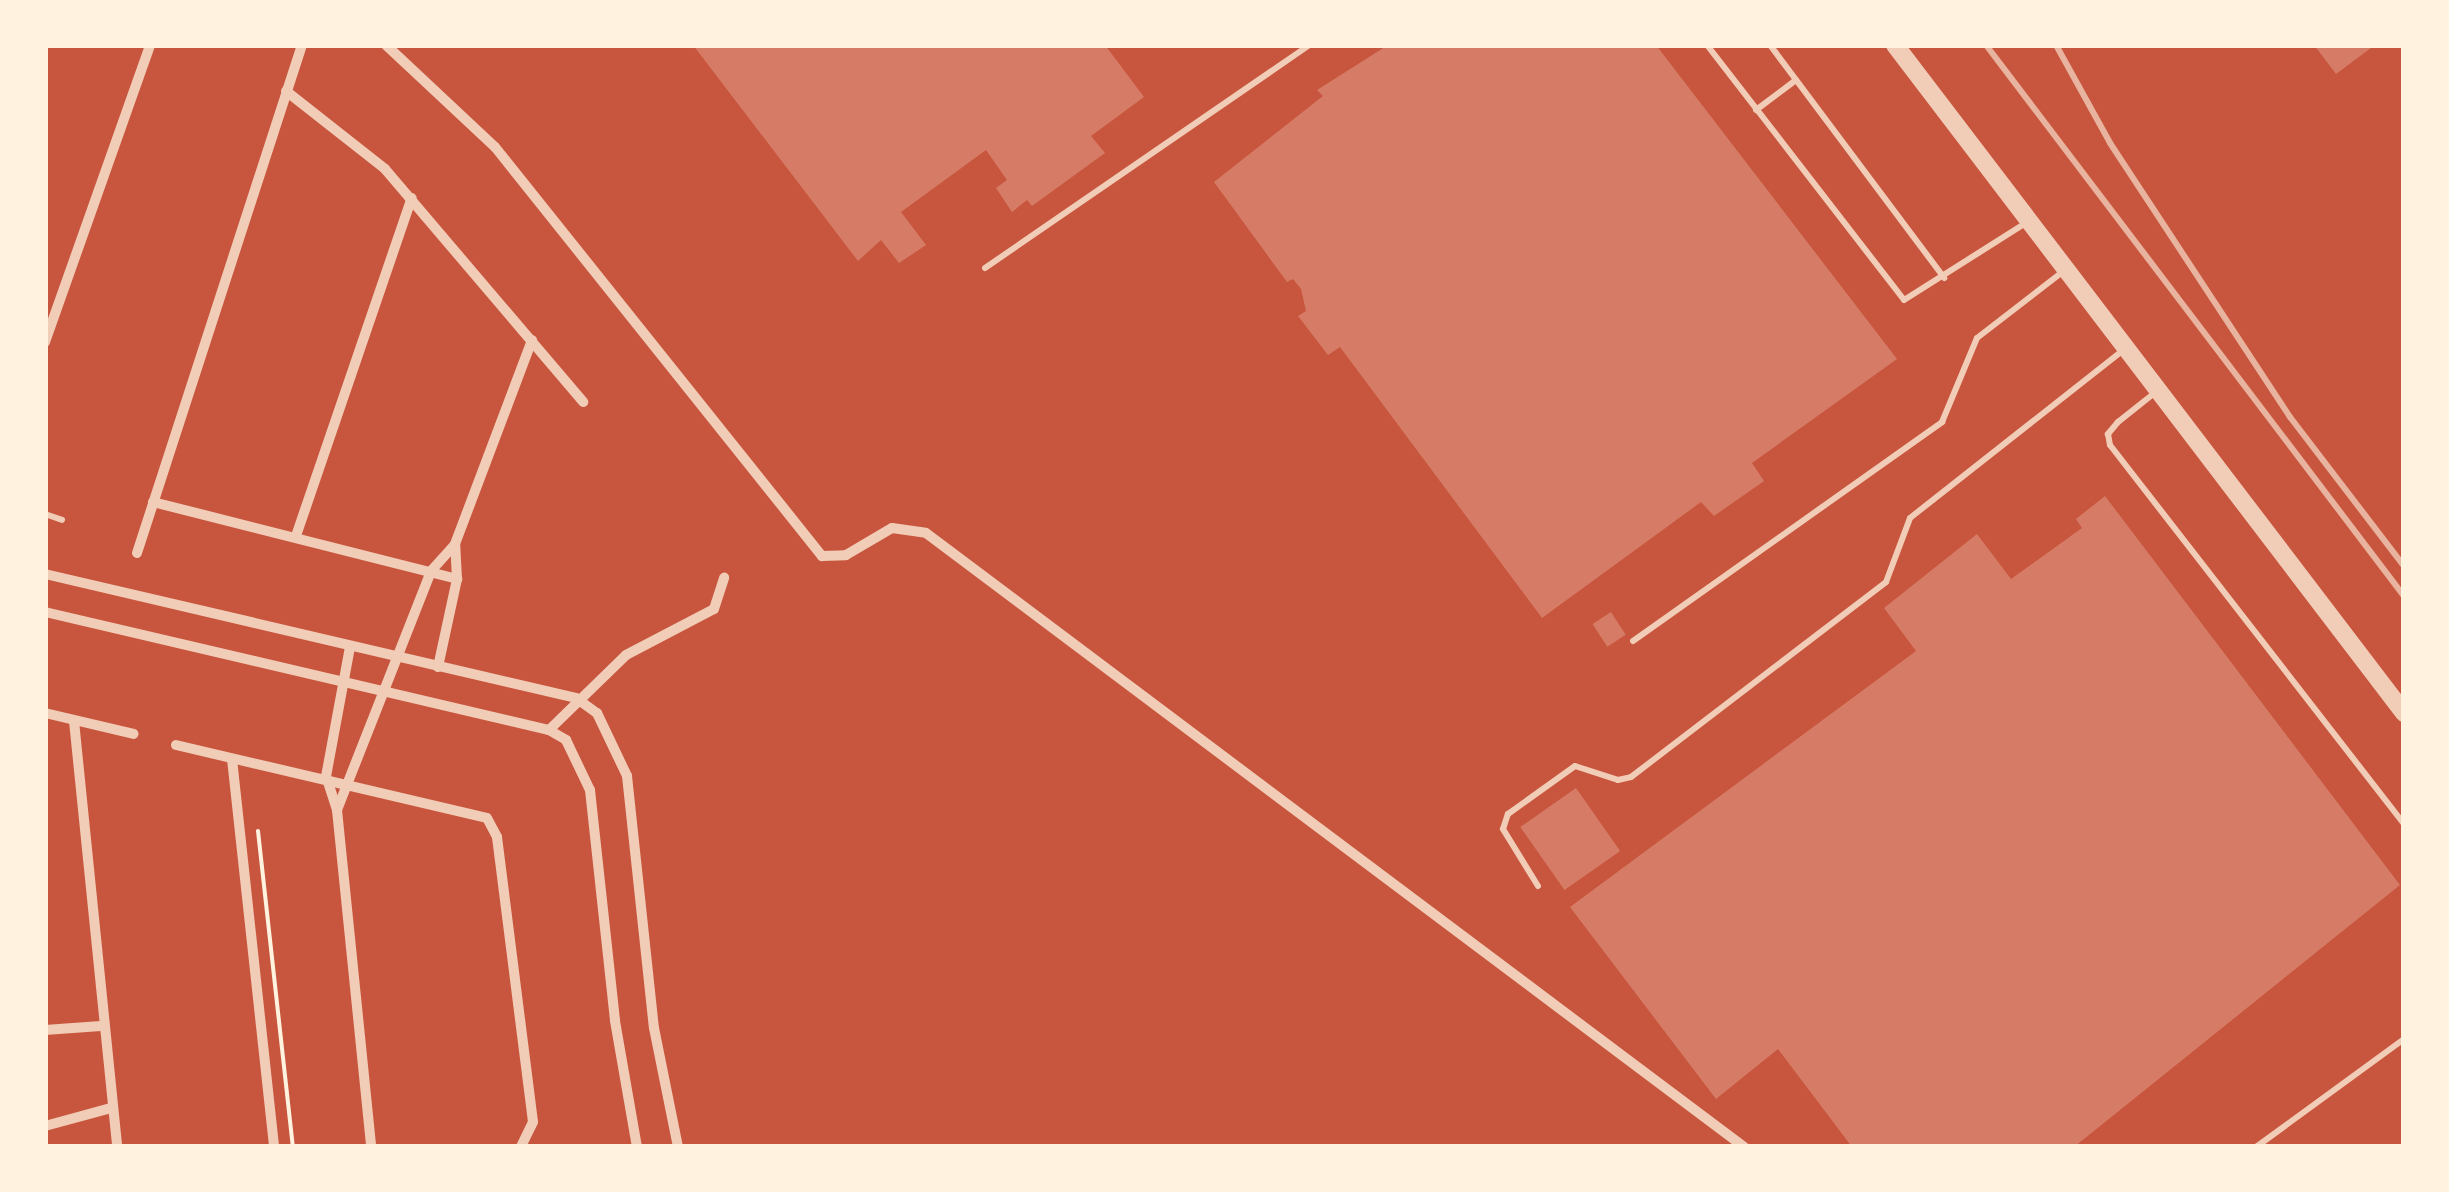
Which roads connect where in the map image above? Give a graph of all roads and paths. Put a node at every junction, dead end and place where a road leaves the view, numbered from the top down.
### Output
1 (150, 45) edge
2 (302, 45) edge
3 (386, 45) edge
4 (1309, 45) edge
5 (1707, 45) edge
6 (1770, 45) edge
7 (1895, 45) edge
8 (1796, 80) junction
9 (286, 91) junction
10 (1756, 110) junction
11 (412, 198) junction
12 (2029, 221) junction
13 (984, 268) dead end
14 (2066, 270) junction
15 (1944, 278) junction
16 (532, 340) junction
17 (45, 342) edge
18 (2126, 348) junction
19 (2158, 390) junction
20 (583, 402) dead end
21 (153, 502) junction
22 (45, 514) edge
23 (62, 520) dead end
24 (297, 534) junction
25 (455, 544) junction
26 (137, 553) dead end
27 (431, 571) junction
28 (45, 574) edge
29 (457, 578) junction
30 (724, 578) dead end
31 (45, 612) edge
32 (1634, 641) dead end
33 (350, 647) junction
34 (398, 657) junction
35 (438, 667) junction
36 (342, 681) junction
37 (381, 692) junction
38 (576, 698) junction
39 (2404, 713) edge
40 (45, 714) edge
41 (74, 720) junction
42 (549, 730) junction
43 (134, 734) dead end
44 (176, 745) dead end
45 (232, 759) junction
46 (326, 776) junction
47 (349, 781) junction
48 (337, 810) junction
49 (256, 812) dead end
50 (2404, 824) edge
51 (1538, 886) dead end
52 (101, 1026) junction
53 (45, 1030) edge
54 (2404, 1039) edge
55 (111, 1108) junction
56 (45, 1126) edge
57 (524, 1144) edge
58 (117, 1147) edge
59 (274, 1147) edge
60 (294, 1147) edge
61 (371, 1147) edge
62 (637, 1147) edge
63 (678, 1147) edge
64 (1744, 1147) edge
65 (2256, 1147) edge

1 - 17 street
2 - 9 street
3 - 64 street
4 - 13 lane
5 - 10 lane
6 - 8 lane
7 - 12 street
8 - 10 lane
8 - 15 lane
9 - 11 street
9 - 21 street
10 - 15 lane
11 - 16 street
11 - 24 street
12 - 14 street
12 - 15 lane
14 - 18 street
14 - 32 lane
16 - 20 street
16 - 25 street
18 - 19 street
18 - 51 lane
19 - 39 street
19 - 50 lane
21 - 24 street
21 - 26 street
22 - 23 lane
24 - 27 street
25 - 27 street
25 - 29 street
27 - 29 street
27 - 34 street
28 - 33 street
29 - 35 street
30 - 38 street
31 - 36 street
33 - 34 street
33 - 36 street
34 - 35 street
34 - 37 street
35 - 38 street
36 - 37 street
36 - 46 street
37 - 42 street
37 - 47 street
38 - 42 street
38 - 63 street
40 - 41 street
41 - 43 street
41 - 52 street
42 - 62 street
44 - 45 street
45 - 46 street
45 - 59 street
46 - 47 street
46 - 48 street
47 - 48 street
47 - 57 street
48 - 61 street
49 - 60 path
52 - 53 street
52 - 55 street
54 - 65 lane
55 - 56 street
55 - 58 street

